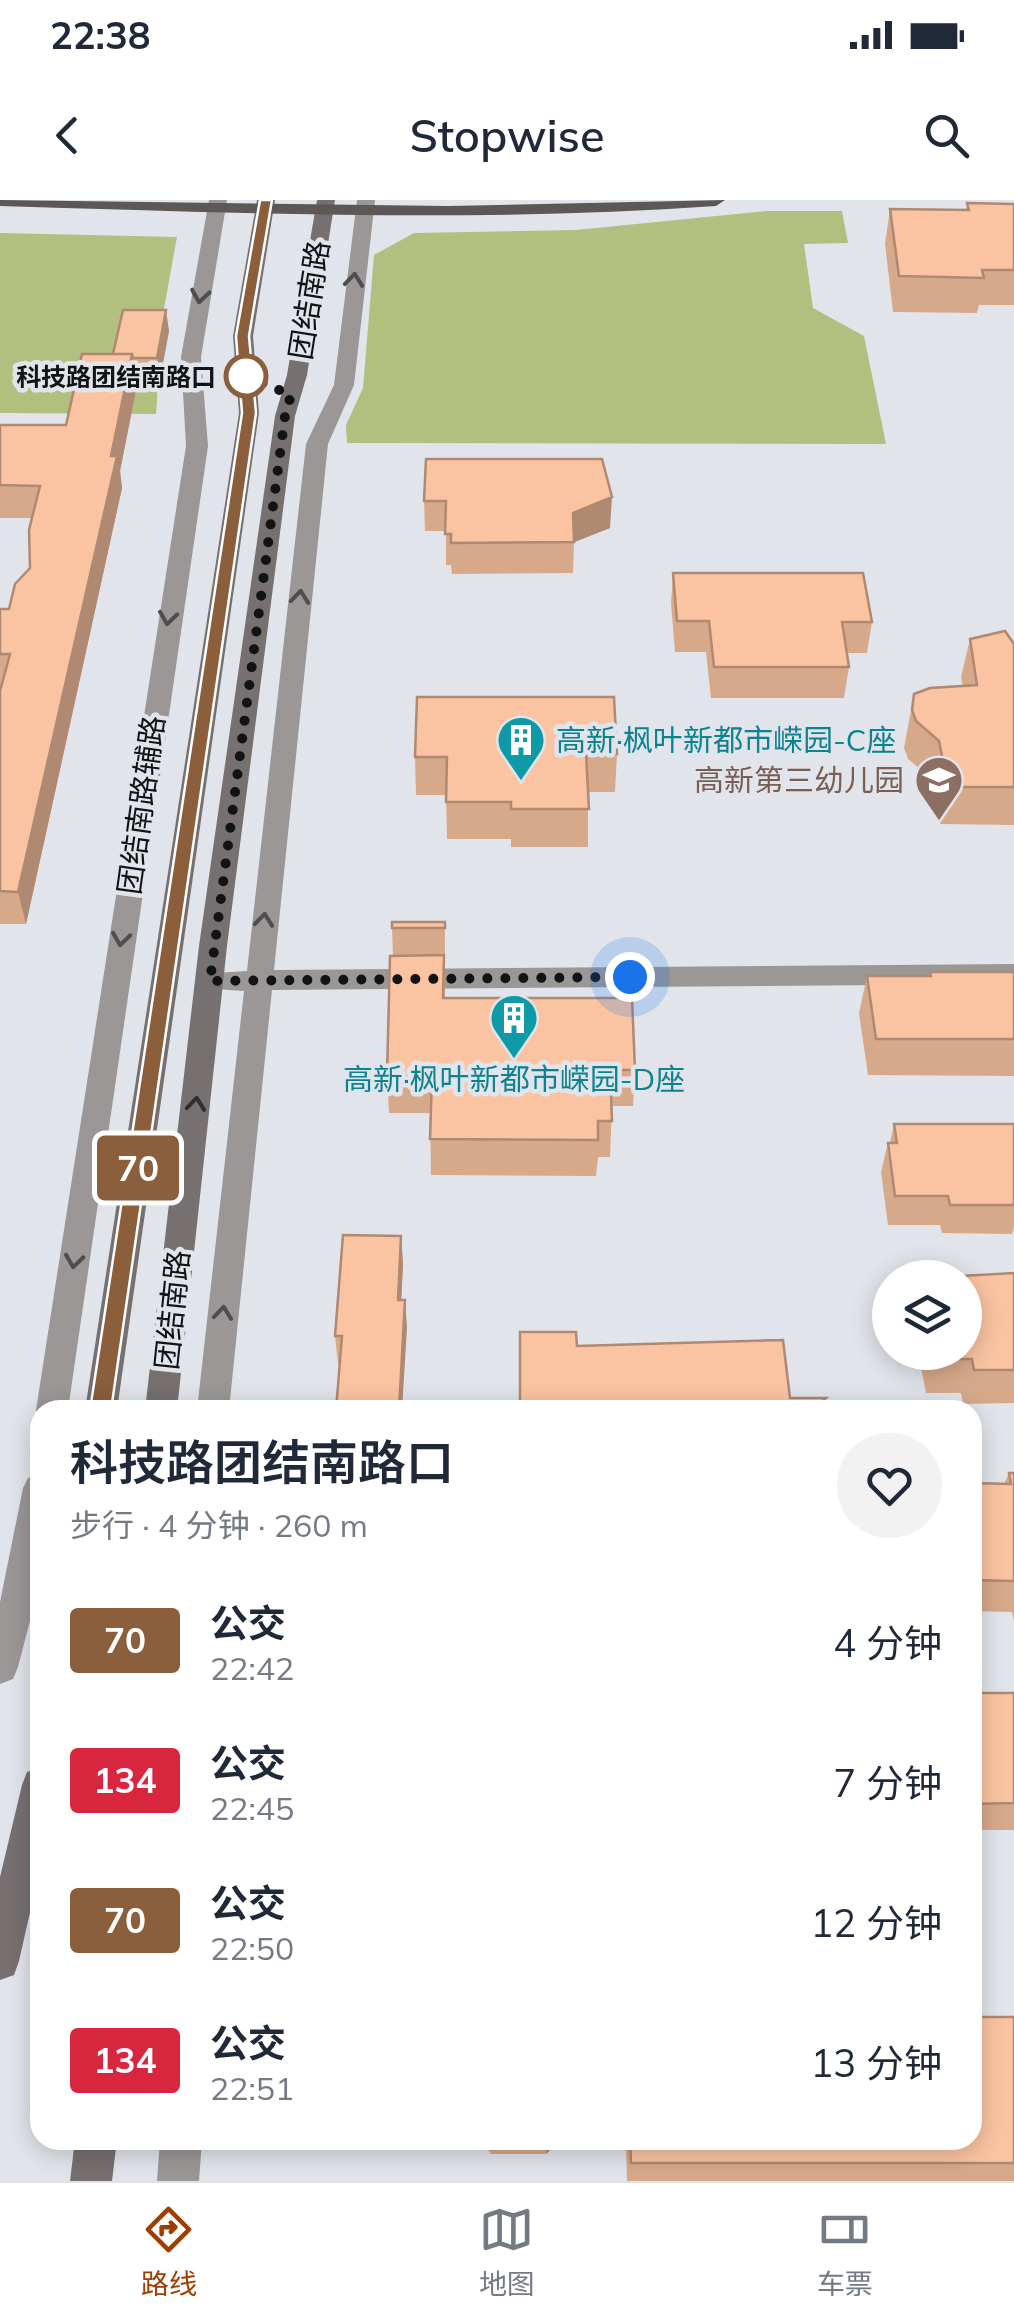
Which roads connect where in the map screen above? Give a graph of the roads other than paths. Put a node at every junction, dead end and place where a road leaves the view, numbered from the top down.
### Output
1 (0, 200) edge
2 (716, 200) edge
3 (217, 203) edge
4 (266, 204) edge
5 (326, 204) edge
6 (365, 204) edge
7 (1014, 974) edge
8 (210, 981) junction
9 (260, 981) junction
10 (53, 1400) edge
11 (102, 1400) edge
12 (162, 1400) edge
13 (213, 1400) edge
14 (30, 1558) edge
15 (0, 1667) edge
16 (30, 1829) edge
17 (0, 1960) edge
18 (95, 2150) edge
19 (180, 2150) edge
20 (91, 2181) edge
21 (178, 2181) edge

1 - 3 main road
2 - 6 main road
3 - 4 main road
3 -> 10 street, 团结南路辅路
4 - 5 main road
4 - 11 main road, 团结南路
5 - 6 main road
5 - 8 main road, 团结南路
9 -> 6 street
7 - 9 street
8 - 9 street
12 -> 8 main road, 团结南路
13 -> 9 street
14 - 15 street
16 - 17 main road
18 - 20 main road
19 - 21 street

